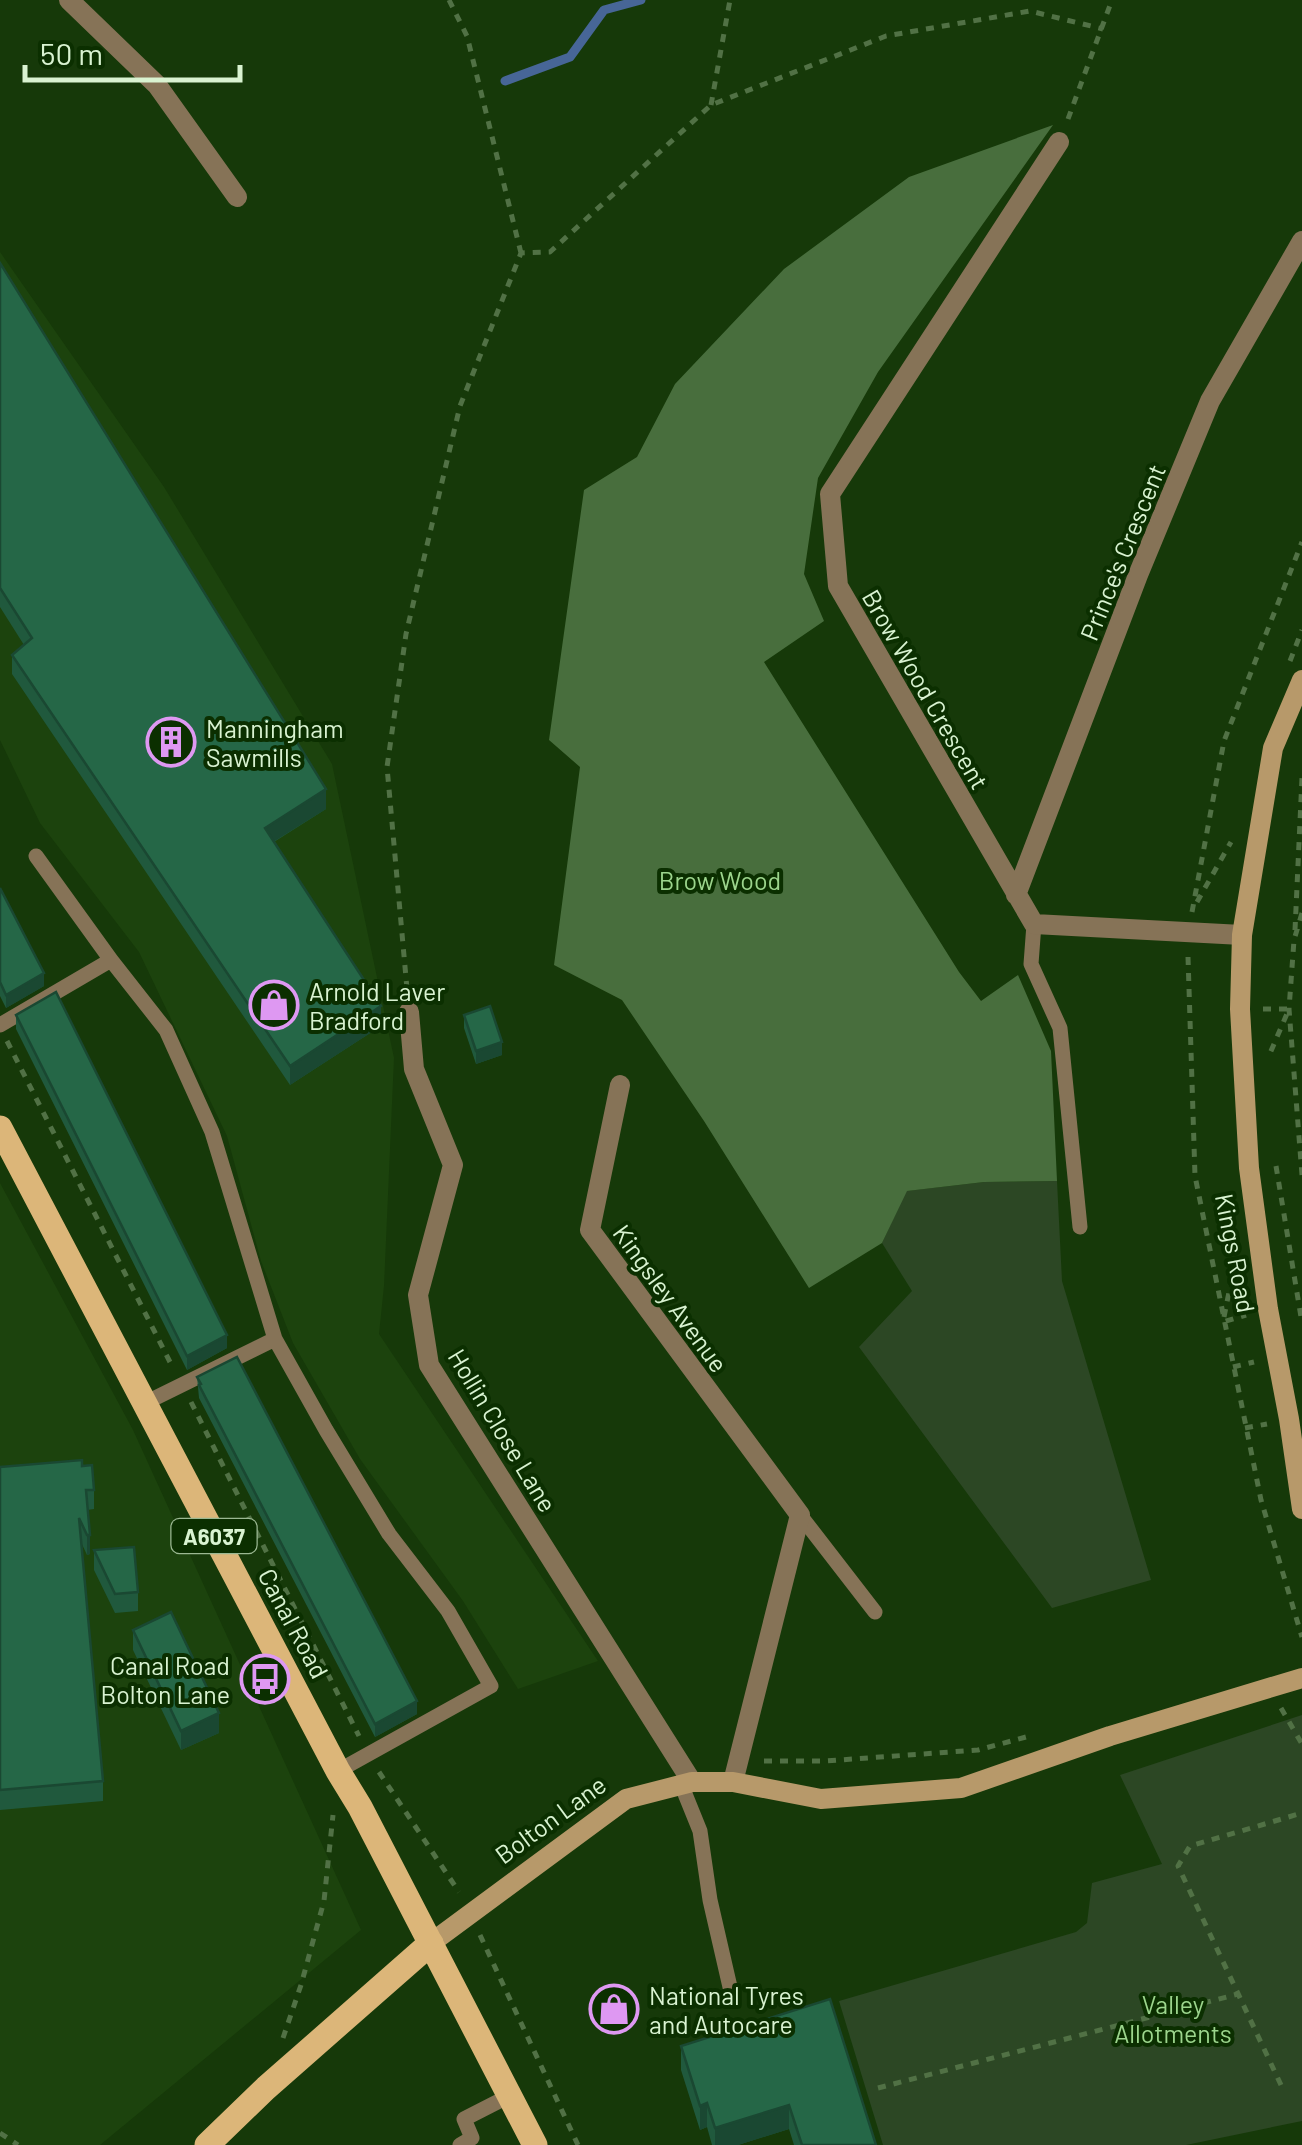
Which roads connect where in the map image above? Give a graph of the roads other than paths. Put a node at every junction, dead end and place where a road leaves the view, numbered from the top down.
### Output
1 (69, 0) edge
2 (1058, 142) road end
3 (238, 197) dead end
4 (1302, 240) edge
5 (1302, 680) edge
6 (36, 856) dead end
7 (1016, 895) junction
8 (1034, 924) junction
9 (1242, 936) junction
10 (111, 960) junction
11 (409, 1012) road end
12 (0, 1026) edge
13 (620, 1085) dead end
14 (0, 1128) edge
15 (1080, 1227) dead end
16 (276, 1340) junction
17 (144, 1404) junction
18 (1289, 1420) junction
19 (1302, 1451) edge
20 (1302, 1510) edge
21 (800, 1515) junction
22 (876, 1612) dead end
23 (1302, 1678) edge
24 (338, 1771) junction
25 (735, 1772) junction
26 (686, 1783) junction
27 (431, 1943) junction
28 (730, 1987) dead end
29 (509, 2096) junction
30 (208, 2145) edge
31 (460, 2145) edge
32 (535, 2145) edge

1 - 3 street
2 - 7 street, Brow Wood Crescent
4 - 7 street, Prince's Crescent
5 - 9 street, Kings Road
6 - 10 lane
7 - 8 street, Brow Wood Crescent
8 - 9 street
8 - 15 lane
9 - 18 street, Kings Road
10 - 12 lane
10 - 16 lane
11 - 26 street, Hollin Close Lane
13 - 21 street, Kingsley Avenue
14 - 17 main road, Canal Road / A6037
16 - 17 lane
16 - 24 lane
17 - 24 main road, Canal Road / A6037
18 - 19 street, Kings Road
18 - 20 street, Kings Road
21 - 22 lane, Kingsley Avenue
21 - 25 street
23 - 25 street, Bolton Lane
24 - 27 main road, Canal Road / A6037
25 - 26 street, Bolton Lane
26 - 27 street, Bolton Lane
26 - 28 lane
27 - 29 main road, Canal Road / A6037
27 - 30 main road, Bolton Lane
29 - 31 lane
29 - 32 main road, Canal Road / A6037

